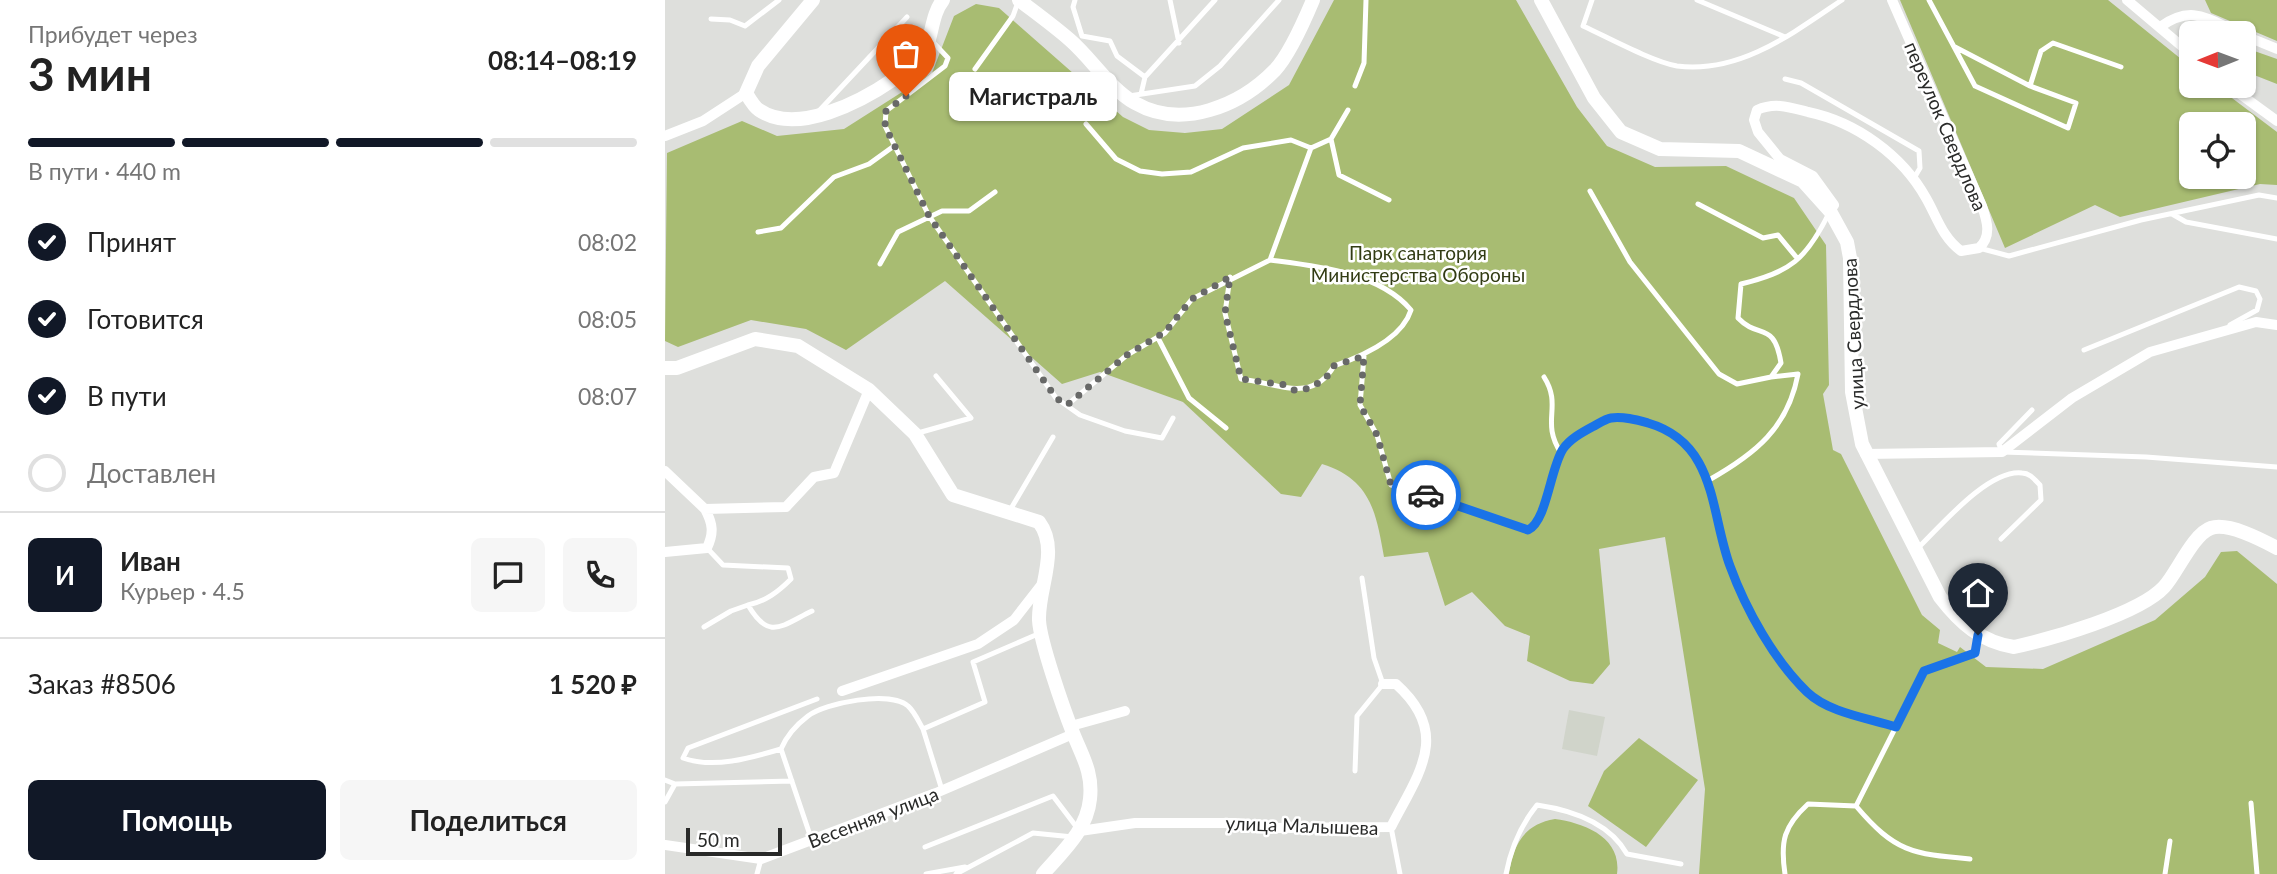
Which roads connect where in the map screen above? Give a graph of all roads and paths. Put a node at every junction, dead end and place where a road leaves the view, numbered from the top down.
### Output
1 (779, 0) edge
2 (813, 0) edge
3 (943, 0) edge
4 (1019, 0) edge
5 (1075, 0) edge
6 (1170, 0) edge
7 (1215, 0) edge
8 (1279, 0) edge
9 (1313, 0) edge
10 (1366, 0) edge
11 (1541, 0) edge
12 (1592, 0) edge
13 (1697, 0) edge
14 (1842, 0) edge
15 (1892, 0) edge
16 (1929, 0) edge
17 (2127, 0) edge
18 (907, 18) dead end
19 (711, 19) dead end
20 (2209, 21) edge
21 (2160, 27) junction
22 (1785, 37) junction
23 (931, 40) junction
24 (2256, 41) edge
25 (1179, 43) junction
26 (2179, 44) edge
27 (1954, 47) junction
28 (2277, 50) edge
29 (2121, 66) dead end
30 (975, 69) dead end
31 (1145, 77) junction
32 (1785, 79) dead end
33 (1356, 86) dead end
34 (2030, 86) junction
35 (746, 93) junction
36 (1134, 95) junction
37 (2245, 98) edge
38 (1347, 110) dead end
39 (814, 116) junction
40 (2277, 121) edge
41 (1086, 124) dead end
42 (665, 136) edge
43 (1331, 139) junction
44 (894, 146) junction
45 (1311, 148) junction
46 (1913, 180) junction
47 (1590, 191) dead end
48 (995, 192) dead end
49 (2277, 198) edge
50 (1389, 200) dead end
51 (1698, 204) dead end
52 (1830, 211) junction
53 (2172, 214) junction
54 (929, 216) junction
55 (758, 232) dead end
56 (2277, 239) edge
57 (1979, 248) junction
58 (1797, 258) junction
59 (1270, 260) junction
60 (880, 264) dead end
61 (1230, 277) junction
62 (2277, 325) edge
63 (2221, 330) junction
64 (1158, 338) junction
65 (2084, 350) dead end
66 (1364, 356) junction
67 (665, 369) edge
68 (936, 376) dead end
69 (1544, 377) dead end
70 (1771, 377) junction
71 (869, 390) junction
72 (1067, 405) junction
73 (2032, 411) dead end
74 (1173, 418) dead end
75 (1226, 428) dead end
76 (915, 434) junction
77 (1053, 437) dead end
78 (2002, 452) junction
79 (1561, 453) junction
80 (1865, 454) junction
81 (2277, 467) edge
82 (665, 471) edge
83 (1709, 480) junction
84 (705, 509) junction
85 (1009, 513) junction
86 (2001, 539) dead end
87 (706, 548) junction
88 (2277, 548) edge
89 (1915, 551) junction
90 (665, 552) edge
91 (1362, 578) dead end
92 (1044, 582) junction
93 (748, 605) junction
94 (812, 611) dead end
95 (704, 627) dead end
96 (1041, 633) junction
97 (1978, 635) junction
98 (1383, 684) junction
99 (842, 691) dead end
100 (817, 699) dead end
101 (1125, 711) dead end
102 (1896, 727) junction
103 (923, 729) junction
104 (1072, 730) junction
105 (781, 749) junction
106 (1355, 771) dead end
107 (665, 780) edge
108 (792, 781) junction
109 (674, 784) junction
110 (942, 790) junction
111 (665, 802) edge
112 (2251, 803) dead end
113 (1856, 806) junction
114 (1391, 827) junction
115 (1078, 834) junction
116 (812, 841) junction
117 (2170, 841) dead end
118 (665, 845) edge
119 (925, 847) dead end
120 (761, 859) junction
121 (1970, 859) dead end
122 (1681, 864) dead end
123 (968, 867) junction
124 (757, 874) edge
125 (926, 874) edge
126 (956, 874) edge
127 (1043, 874) edge
128 (1400, 874) edge
129 (1506, 874) edge
130 (1785, 874) edge
131 (2165, 874) edge
132 (2257, 874) edge

1 - 19 lane
2 - 35 main road
3 - 23 main road
4 - 30 lane
4 - 36 main road
5 - 31 lane
6 - 25 lane
7 - 25 lane
8 - 36 lane
9 - 36 main road
10 - 33 lane
11 - 52 main road, улица Свердлова
12 - 22 lane
13 - 22 lane
14 - 22 lane
15 - 57 street, переулок Свердлова
16 - 27 lane
17 - 21 street
18 - 39 lane
20 - 21 street
21 - 26 street
23 - 39 main road
23 - 44 lane
24 - 28 street
25 - 31 lane
27 - 34 lane
27 - 34 lane
29 - 34 lane
31 - 36 lane
32 - 46 lane
35 - 39 main road
35 - 42 street
37 - 40 street
38 - 43 lane
41 - 45 lane
43 - 45 lane
43 - 50 lane
44 - 54 lane
44 - 55 lane
45 - 59 lane
46 - 52 street
46 - 57 street
47 - 70 lane
48 - 54 lane
49 - 53 lane
51 - 58 lane
52 - 58 lane
52 - 80 main road, улица Свердлова
53 - 56 lane
53 - 57 lane
54 - 60 lane
54 - 72 lane
58 - 70 lane
59 - 61 lane
59 - 66 lane
61 - 64 lane
61 - 66 lane
62 - 63 street
63 - 65 lane
63 - 78 street
64 - 72 lane
64 - 75 lane
66 - 79 lane
67 - 71 main road
68 - 76 lane
69 - 79 lane
70 - 83 lane
71 - 76 main road
71 - 84 street
72 - 74 lane
73 - 78 lane
76 - 85 main road
77 - 85 lane
78 - 80 street
78 - 81 lane
79 - 83 lane
80 - 89 main road, улица Свердлова
82 - 84 street
83 - 102 lane
84 - 87 street
85 - 92 main road
86 - 89 lane
87 - 90 street
87 - 93 lane
88 - 97 main road, улица Свердлова
89 - 97 main road, улица Свердлова
91 - 98 lane
92 - 96 main road
92 - 99 street
93 - 94 lane
93 - 95 lane
96 - 103 lane
96 - 104 main road
97 - 102 lane
98 - 106 lane
98 - 114 street, улица Малышева
100 - 105 lane
101 - 104 street, Весенняя улица
102 - 113 lane
103 - 105 lane
103 - 110 lane
104 - 110 street, Весенняя улица
104 - 115 main road
105 - 108 lane
107 - 109 lane
108 - 109 lane
108 - 116 lane
109 - 111 lane
110 - 116 street, Весенняя улица
112 - 132 lane
113 - 121 lane
113 - 130 lane
114 - 115 street, улица Малышева
114 - 128 lane
115 - 119 lane
115 - 123 lane
115 - 127 main road
116 - 120 street, Весенняя улица
117 - 131 lane
118 - 120 street, Весенняя улица
120 - 124 lane
122 - 129 lane
123 - 125 lane
123 - 126 lane

